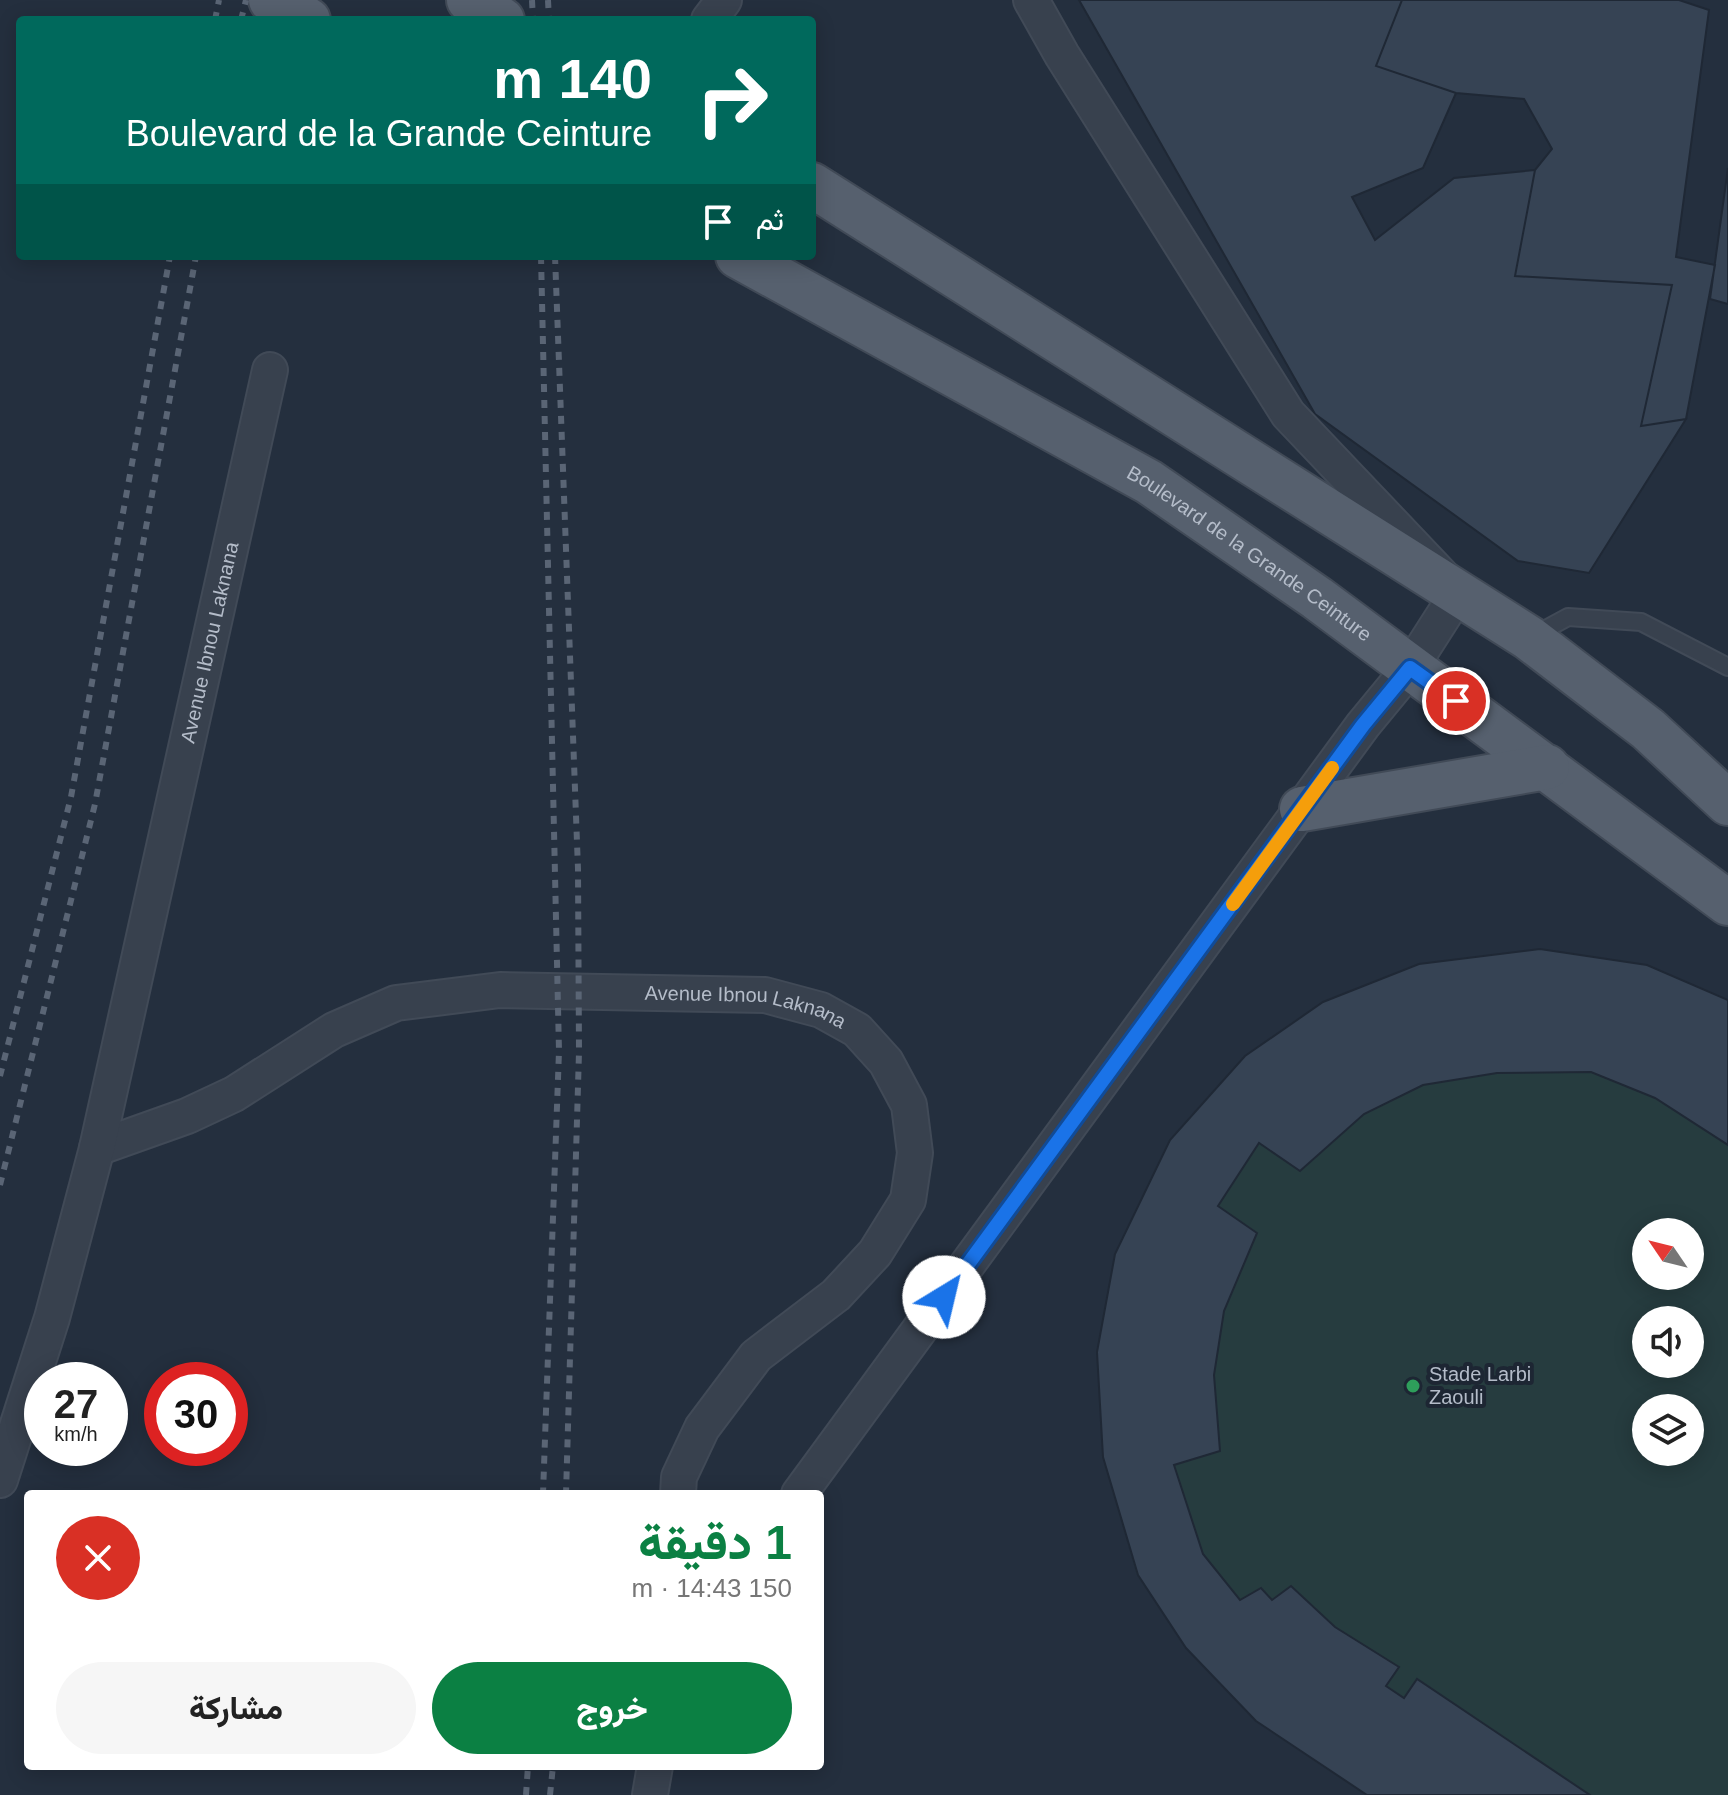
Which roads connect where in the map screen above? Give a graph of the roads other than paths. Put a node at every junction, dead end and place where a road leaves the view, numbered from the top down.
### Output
1 (271, 0) edge
2 (469, 0) edge
3 (1031, 0) edge
4 (301, 16) edge
5 (495, 16) edge
6 (816, 188) edge
7 (745, 260) edge
8 (270, 370) dead end
9 (1458, 593) junction
10 (1529, 638) junction
11 (1728, 667) edge
12 (1410, 668) junction
13 (1547, 767) junction
14 (1728, 803) edge
15 (1302, 809) junction
16 (1728, 903) edge
17 (97, 1148) junction
18 (0, 1480) edge
19 (678, 1490) edge
20 (802, 1490) edge
21 (654, 1770) edge
22 (650, 1795) edge

1 - 4 main road
2 - 5 main road
3 - 9 street
6 - 9 main road
7 - 12 main road, Boulevard de la Grande Ceinture
8 - 17 street, Avenue Ibnou Laknana
9 - 10 main road
9 - 12 street
10 - 11 lane
10 - 14 main road
12 - 13 main road, Boulevard de la Grande Ceinture
12 - 15 street
13 - 15 main road
13 - 16 main road, Boulevard de la Grande Ceinture
15 - 20 street
17 - 18 street, Avenue Ibnou Laknana
17 - 19 street, Avenue Ibnou Laknana
21 - 22 street

